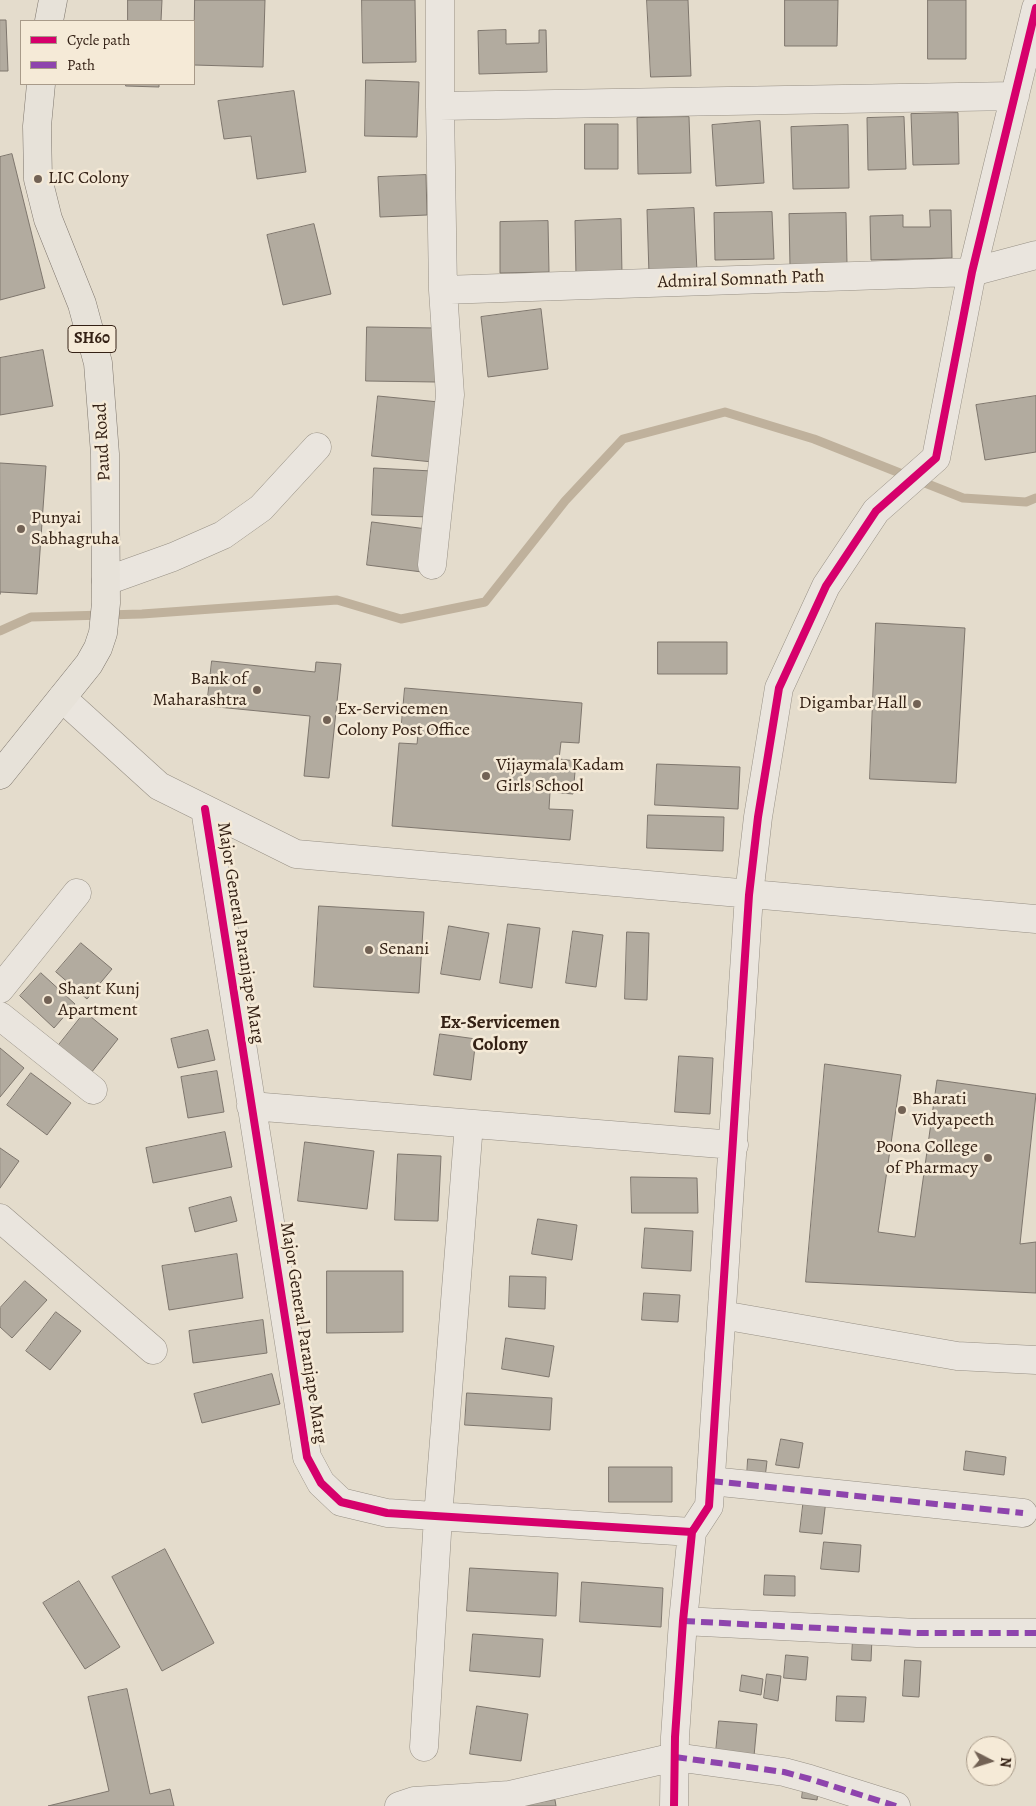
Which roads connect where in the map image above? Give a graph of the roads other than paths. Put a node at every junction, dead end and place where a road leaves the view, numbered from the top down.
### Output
1 (53, 0) edge
2 (440, 0) edge
3 (1036, 8) edge
4 (49, 20) edge
5 (41, 85) edge
6 (1015, 96) junction
7 (440, 106) junction
8 (1036, 255) edge
9 (972, 272) junction
10 (443, 290) junction
11 (317, 447) dead end
12 (432, 565) dead end
13 (106, 592) junction
14 (62, 698) junction
15 (0, 775) edge
16 (205, 809) junction
17 (76, 893) dead end
18 (749, 894) junction
19 (1036, 919) edge
20 (0, 989) edge
21 (0, 1016) edge
22 (93, 1090) dead end
23 (251, 1106) junction
24 (469, 1124) junction
25 (734, 1146) junction
26 (0, 1218) edge
27 (722, 1315) junction
28 (153, 1350) dead end
29 (1036, 1360) edge
30 (711, 1482) junction
31 (1023, 1513) dead end
32 (438, 1517) junction
33 (692, 1532) junction
34 (684, 1621) junction
35 (1036, 1634) edge
36 (424, 1747) dead end
37 (675, 1757) junction
38 (888, 1805) edge
39 (399, 1806) edge
40 (674, 1806) edge

1 - 4 main road
2 - 7 street
3 - 6 street
5 - 13 main road, Paud Road / SH60
6 - 7 street
6 - 9 street
7 - 10 street
8 - 9 street, Admiral Somnath Path
9 - 10 street, Admiral Somnath Path
9 - 18 street
10 - 12 street
11 - 13 street
13 - 14 main road, Paud Road
14 - 15 main road, Paud Road
14 - 16 street
16 - 18 street
16 - 23 street, Major General Paranjape Marg
17 - 20 street
18 - 19 street
18 - 25 street
21 - 22 street
23 - 24 street
23 - 32 street, Major General Paranjape Marg
24 - 25 street
24 - 32 street
25 - 27 street
26 - 28 street
27 - 29 street
27 - 30 street
30 - 31 street
30 - 33 street
32 - 33 street, Major General Paranjape Marg
32 - 36 street
33 - 34 street
34 - 35 street
34 - 37 street
37 - 38 street
37 - 39 street
37 - 40 street

